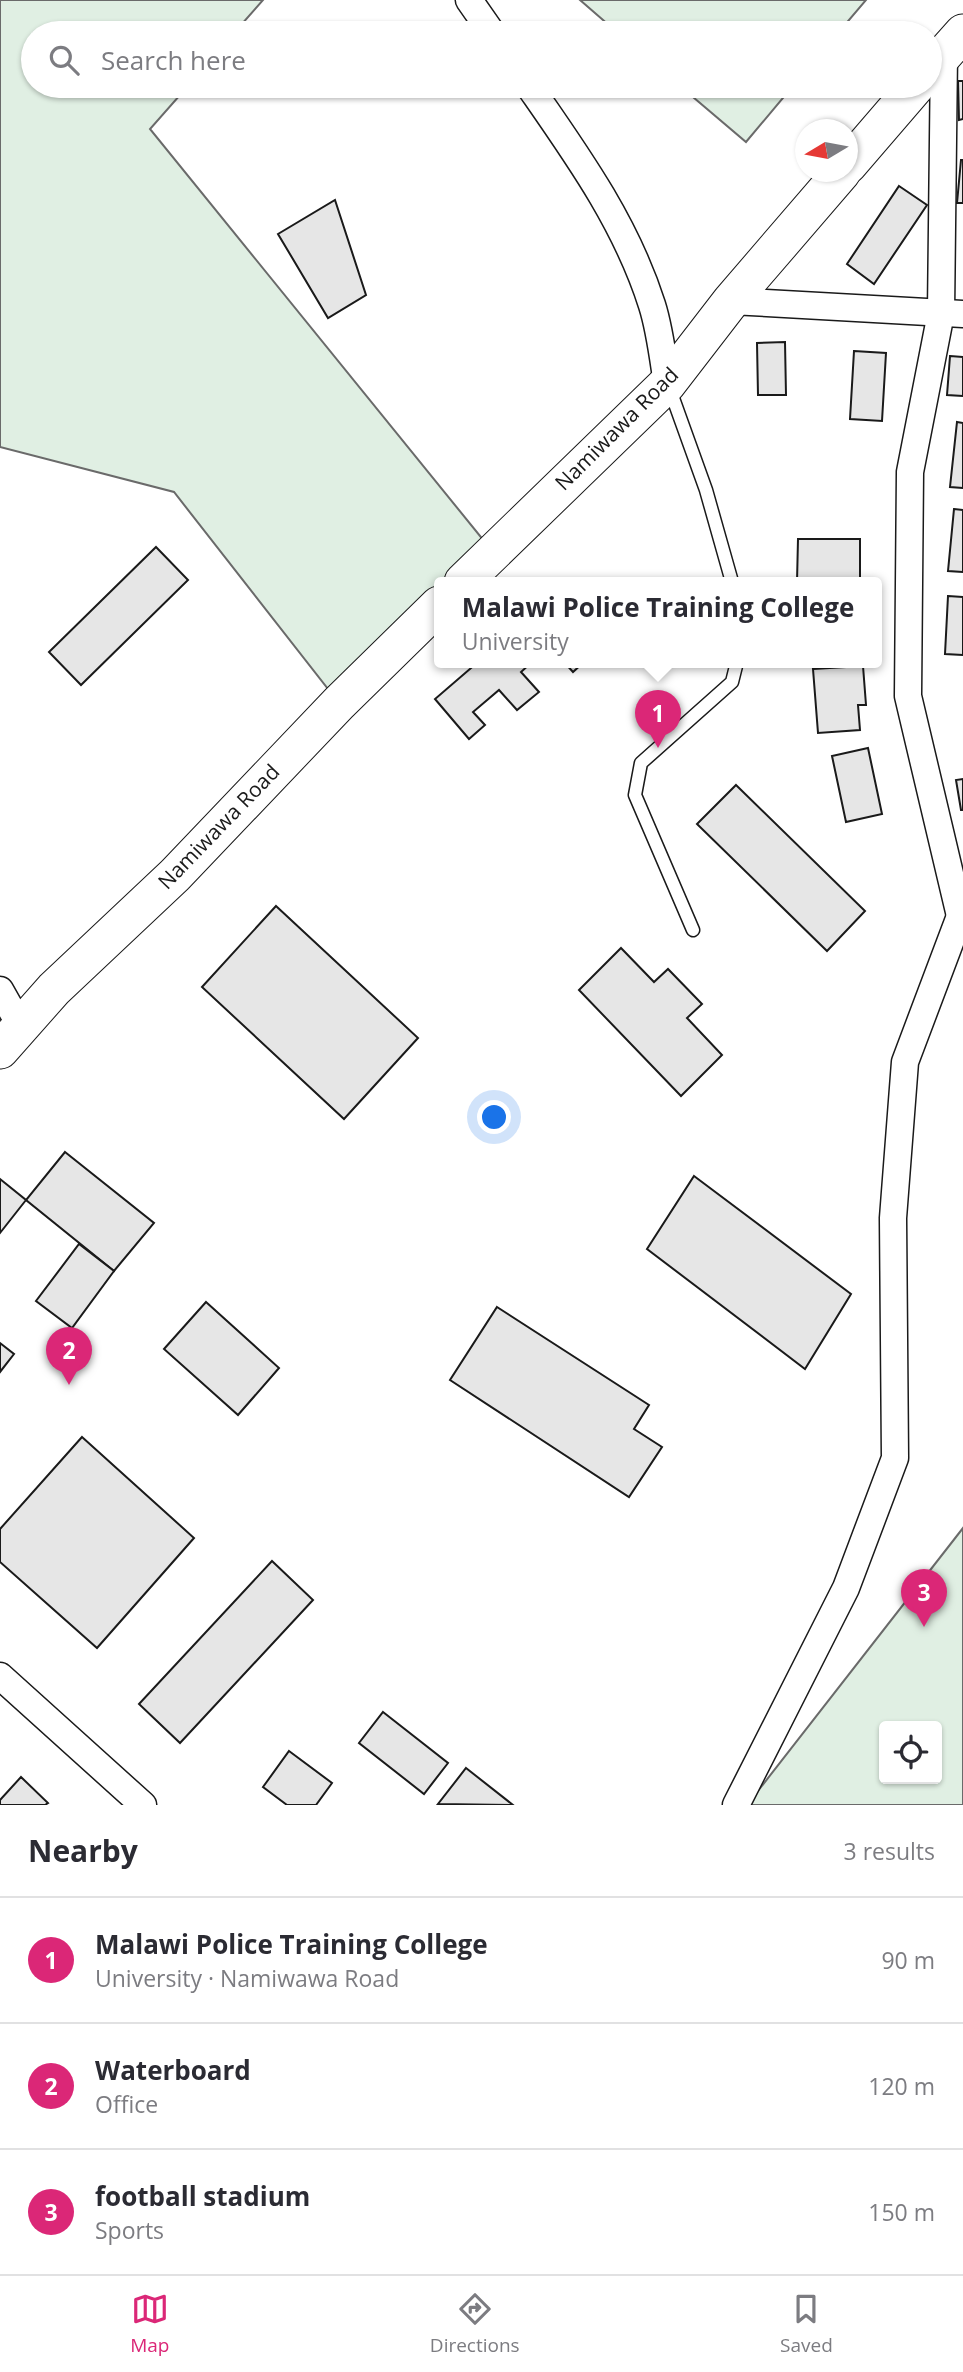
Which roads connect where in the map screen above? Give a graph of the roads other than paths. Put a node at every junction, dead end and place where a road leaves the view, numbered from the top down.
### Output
1 (469, 0) edge
2 (484, 21) edge
3 (946, 52) edge
4 (537, 98) edge
5 (906, 98) edge
6 (858, 153) edge
7 (833, 182) edge
8 (731, 301) junction
9 (952, 314) edge
10 (667, 384) junction
11 (468, 577) edge
12 (731, 577) edge
13 (434, 610) edge
14 (736, 668) edge
15 (961, 915) edge
16 (693, 930) dead end
17 (0, 990) edge
18 (10, 1038) edge
19 (0, 1676) edge
20 (143, 1805) edge
21 (736, 1805) edge

1 - 2 street
3 - 9 street
4 - 10 street
5 - 6 street
7 - 8 street, Namiwawa Road
8 - 9 street
8 - 10 street, Namiwawa Road
9 - 15 street
10 - 11 street, Namiwawa Road
10 - 12 lane
13 - 18 street, Namiwawa Road
14 - 16 lane
15 - 21 street
17 - 18 street
19 - 20 street

